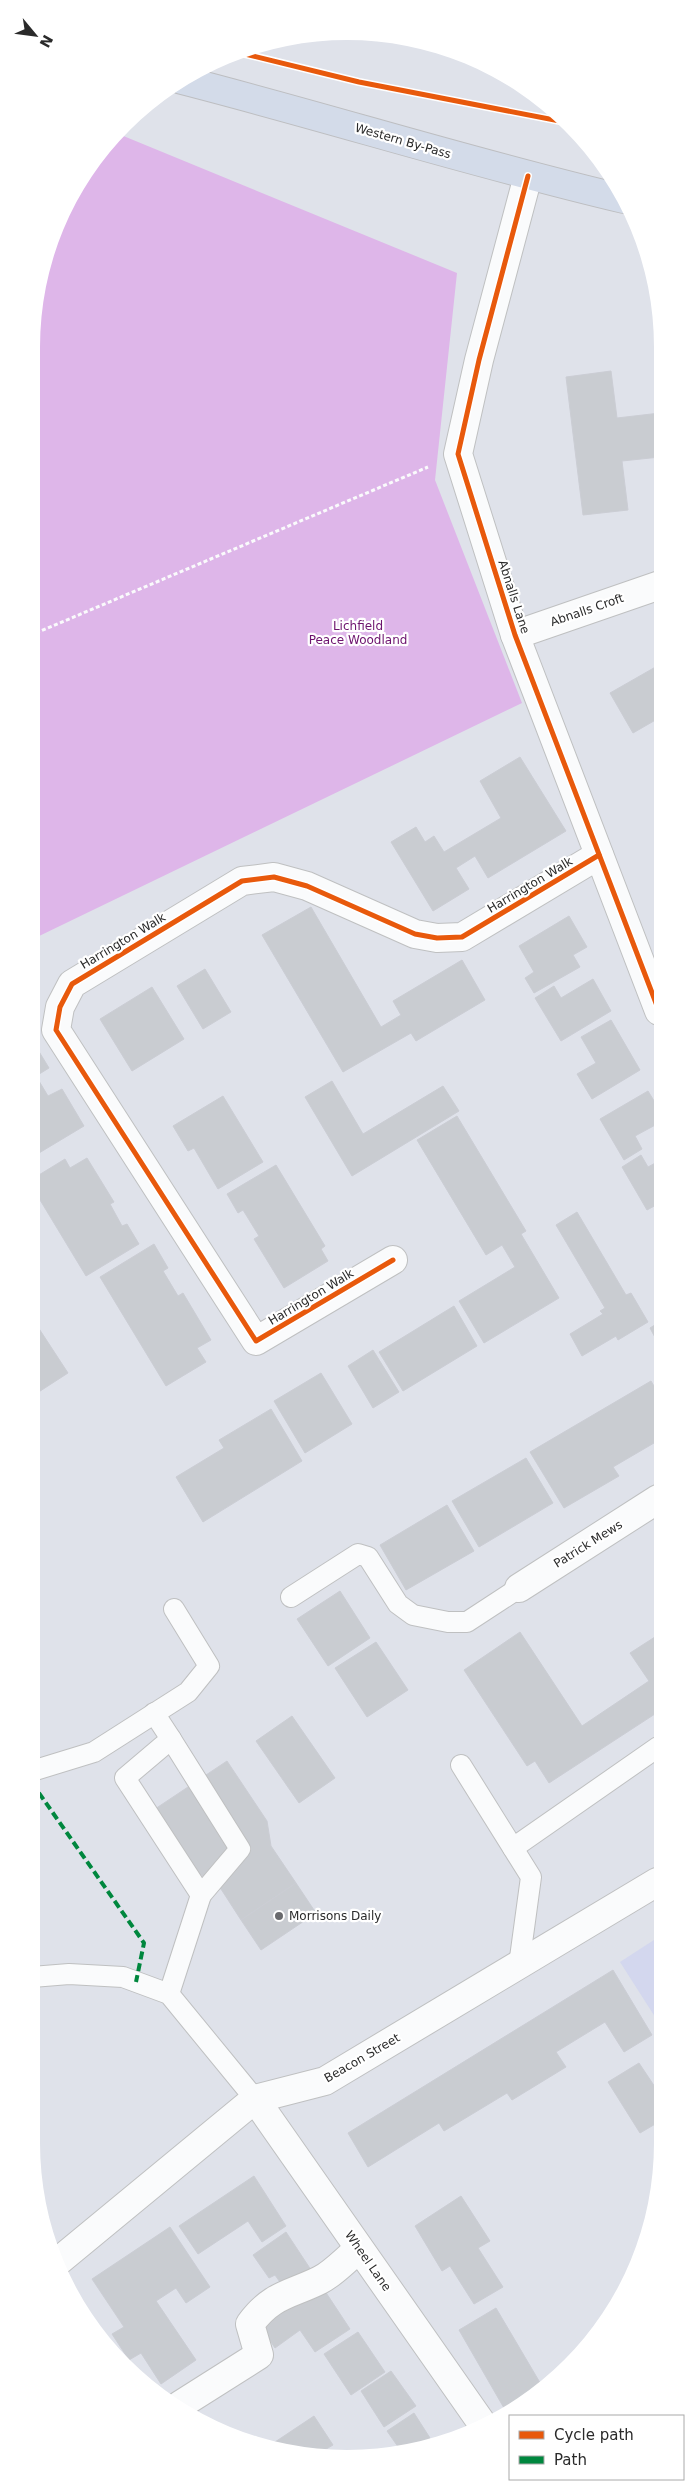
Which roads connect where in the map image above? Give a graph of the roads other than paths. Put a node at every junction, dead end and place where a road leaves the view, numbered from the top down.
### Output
1 (192, 82) edge
2 (528, 176) junction
3 (614, 197) edge
4 (654, 587) edge
5 (515, 635) junction
6 (599, 855) junction
7 (654, 998) edge
8 (393, 1260) dead end
9 (654, 1502) edge
10 (519, 1588) joint
11 (291, 1597) dead end
12 (174, 1610) dead end
13 (154, 1713) junction
14 (171, 1739) junction
15 (654, 1750) edge
16 (461, 1765) dead end
17 (40, 1769) edge
18 (512, 1848) junction
19 (654, 1884) edge
20 (201, 1895) junction
21 (519, 1964) junction
22 (40, 1976) edge
23 (169, 1994) junction
24 (255, 2099) junction
25 (359, 2249) junction
26 (62, 2259) edge
27 (183, 2403) edge
28 (479, 2420) edge

1 - 2 highway, Western By-Pass
2 - 3 highway, Western By-Pass
2 - 5 street, Abnalls Lane
4 - 5 street, Abnalls Croft
5 - 6 street, Abnalls Lane
6 - 7 street, Abnalls Lane
6 - 8 street, Harrington Walk
9 - 10 street, Patrick Mews
10 - 11 lane
12 - 13 lane
13 - 14 lane
13 - 17 lane
14 - 20 lane
14 - 20 lane
15 - 18 lane
16 - 18 lane
18 - 21 lane
19 - 21 street, Beacon Street
20 - 23 lane
21 - 24 street, Beacon Street
22 - 23 lane
23 - 24 lane
24 - 25 street, Wheel Lane
24 - 26 street, Beacon Street
25 - 27 street
25 - 28 street, Wheel Lane

